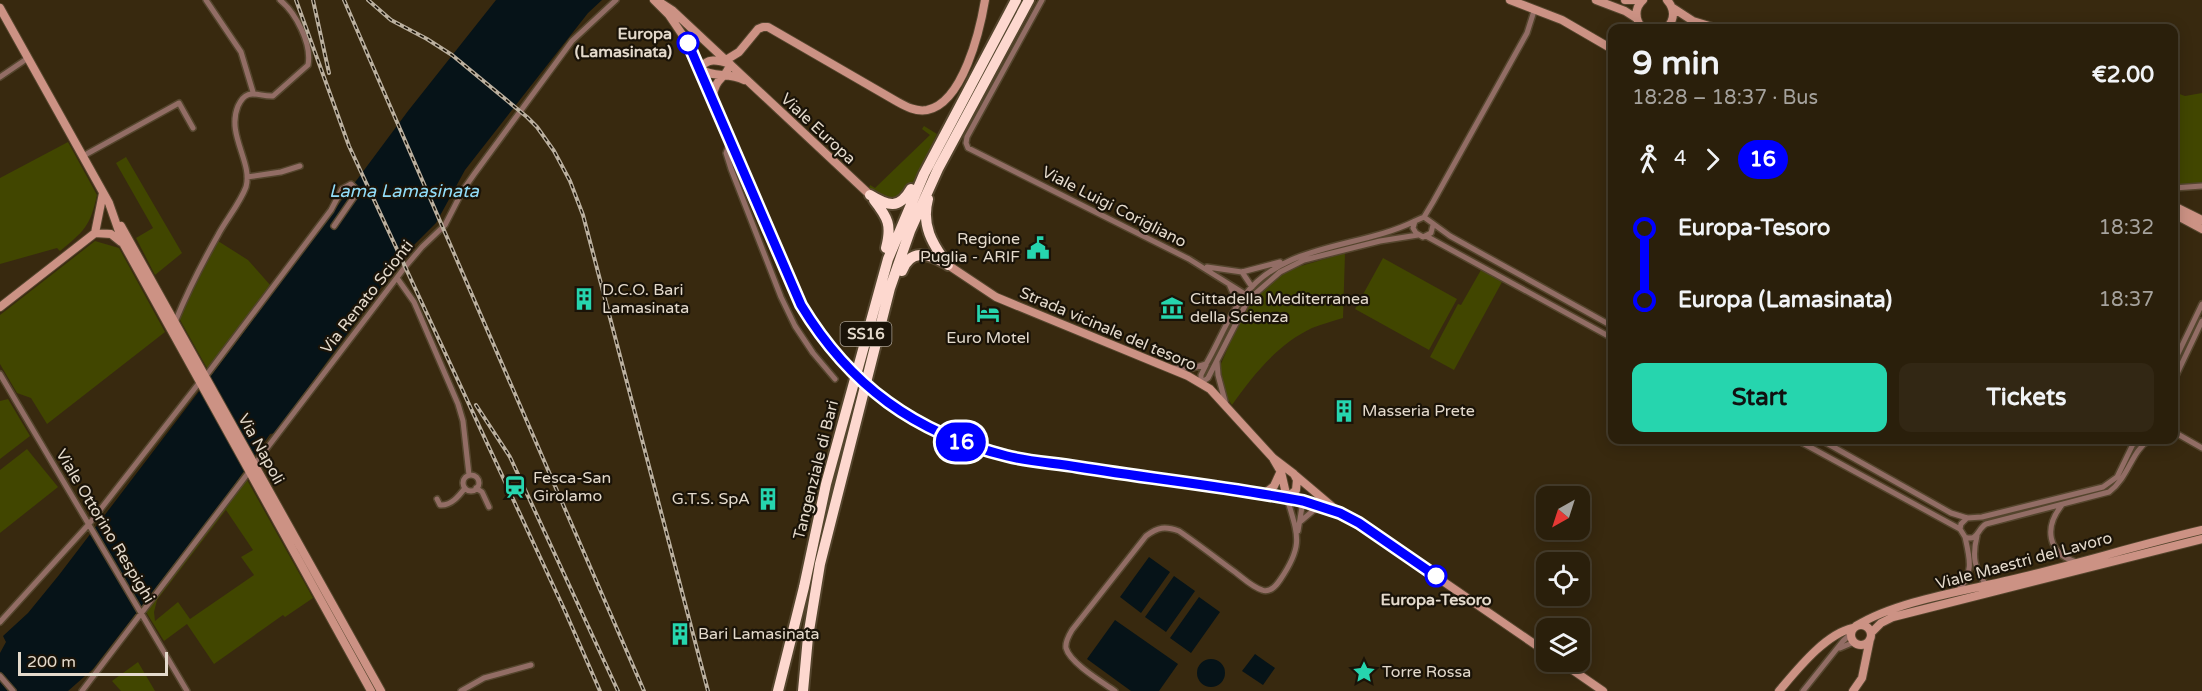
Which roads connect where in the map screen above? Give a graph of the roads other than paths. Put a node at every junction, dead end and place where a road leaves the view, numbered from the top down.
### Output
1 (206, 0) edge
2 (280, 0) edge
3 (616, 0) edge
4 (655, 0) edge
5 (985, 0) edge
6 (1014, 0) edge
7 (1029, 0) edge
8 (1042, 0) edge
9 (1510, 0) edge
10 (1596, 0) edge
11 (1625, 0) edge
12 (1635, 0) edge
13 (1643, 0) edge
14 (1667, 0) edge
15 (0, 8) edge
16 (1672, 8) junction
17 (1534, 11) junction
18 (1638, 24) edge
19 (1639, 24) edge
20 (1670, 24) edge
21 (1703, 24) edge
22 (1608, 47) edge
23 (28, 58) junction
24 (730, 64) junction
25 (700, 69) junction
26 (723, 76) junction
27 (0, 77) edge
28 (748, 83) junction
29 (253, 92) junction
30 (713, 99) junction
31 (954, 117) junction
32 (193, 128) dead end
33 (730, 142) junction
34 (83, 156) junction
35 (300, 166) dead end
36 (938, 169) junction
37 (247, 177) junction
38 (2202, 186) edge
39 (2178, 188) edge
40 (103, 193) junction
41 (870, 195) junction
42 (2178, 208) edge
43 (2178, 216) edge
44 (1424, 217) junction
45 (116, 220) junction
46 (2202, 220) edge
47 (1415, 222) junction
48 (1433, 225) junction
49 (334, 226) dead end
50 (2202, 229) edge
51 (95, 233) junction
52 (1418, 236) junction
53 (1426, 236) junction
54 (123, 243) junction
55 (1189, 260) junction
56 (1284, 261) junction
57 (948, 265) junction
58 (1242, 272) junction
59 (397, 278) junction
60 (1228, 283) junction
61 (1252, 287) junction
62 (884, 288) junction
63 (1245, 294) junction
64 (1238, 304) junction
65 (2202, 304) edge
66 (0, 307) edge
67 (175, 322) junction
68 (2201, 323) edge
69 (1608, 324) edge
70 (1608, 336) edge
71 (2178, 354) edge
72 (1217, 360) junction
73 (1206, 364) junction
74 (1169, 368) junction
75 (2178, 372) edge
76 (0, 374) edge
77 (835, 379) dead end
78 (202, 380) junction
79 (1201, 383) junction
80 (1226, 407) junction
81 (2178, 434) edge
82 (1804, 444) edge
83 (1828, 444) edge
84 (2133, 444) edge
85 (2144, 444) edge
86 (2202, 448) edge
87 (1273, 458) junction
88 (251, 467) junction
89 (1281, 472) junction
90 (1294, 474) junction
91 (469, 475) junction
92 (1301, 480) junction
93 (465, 488) junction
94 (476, 488) junction
95 (1264, 494) junction
96 (1287, 498) junction
97 (436, 499) dead end
98 (1303, 501) junction
99 (2062, 505) junction
100 (489, 507) dead end
101 (1323, 507) junction
102 (1340, 513) junction
103 (1292, 514) junction
104 (1971, 518) junction
105 (1300, 522) junction
106 (90, 526) junction
107 (1960, 529) junction
108 (2202, 530) edge
109 (1297, 533) junction
110 (1979, 533) junction
111 (1965, 537) junction
112 (2202, 539) edge
113 (2076, 562) junction
114 (1988, 586) junction
115 (1957, 592) junction
116 (141, 613) junction
117 (0, 622) edge
118 (1854, 632) junction
119 (1871, 636) junction
120 (1536, 645) edge
121 (531, 665) dead end
122 (1576, 672) edge
123 (0, 676) edge
124 (13, 691) edge
125 (82, 691) edge
126 (187, 691) edge
127 (371, 691) edge
128 (381, 691) edge
129 (460, 691) edge
130 (778, 691) edge
131 (803, 691) edge
132 (1114, 691) edge
133 (1604, 691) edge
134 (1779, 691) edge
135 (1803, 691) edge
136 (1853, 691) edge

1 - 29 street
2 - 29 street
3 - 59 street, Via Renato Scionti
4 - 24 main road, Viale Europa
4 - 25 main road
5 - 24 main road
6 - 31 highway, Tangenziale di Bari / SS16
7 - 36 highway, Tangenziale di Bari / SS16
8 - 55 street, Viale Luigi Corigliano
9 - 17 main road
10 - 18 main road
11 - 12 main road
13 - 19 main road
14 - 16 main road
15 - 23 main road, Via Napoli
16 - 20 main road
16 - 21 main road
17 - 22 main road
17 - 44 street
23 - 27 street
23 - 34 main road, Via Napoli
24 - 25 main road
24 - 26 main road
24 - 28 main road, Viale Europa
25 - 26 main road
25 - 30 main road
26 - 28 main road
26 - 30 main road
28 - 41 main road, Viale Europa
29 - 37 street
30 - 33 main road
31 - 41 highway
31 - 62 highway, Tangenziale di Bari / SS16
32 - 34 street
33 - 77 street
33 - 95 main road, bridge
34 - 40 main road, Via Napoli
35 - 37 street
36 - 57 highway
36 - 62 highway, Tangenziale di Bari / SS16
37 - 67 street
38 - 39 street
40 - 45 main road, Via Napoli
40 - 51 main road
41 - 62 highway
42 - 46 main road
43 - 50 main road
44 - 47 street
44 - 48 street
45 - 54 main road, Via Napoli
45 - 67 main road, Via Napoli
47 - 52 street
47 - 56 street
48 - 53 street
48 - 69 street
49 - 78 street
51 - 54 main road
51 - 66 main road
52 - 53 street
52 - 72 street
53 - 70 street
54 - 78 main road, Via Napoli
55 - 58 street
55 - 60 street, Viale Luigi Corigliano
56 - 58 street
56 - 61 street
57 - 62 highway
57 - 74 main road, Strada vicinale del tesoro
58 - 61 street
59 - 88 street, Via Renato Scionti
59 - 91 street
60 - 63 street, Viale Luigi Corigliano
60 - 64 street
61 - 63 street
62 - 130 highway, Tangenziale di Bari / SS16
62 - 131 highway, Tangenziale di Bari / SS16
63 - 64 street
64 - 73 street
65 - 71 street
67 - 78 main road, Via Napoli
68 - 75 street
72 - 79 street
72 - 80 street
73 - 74 street
73 - 79 street
74 - 79 main road, Strada vicinale del tesoro
76 - 106 street, Viale Ottorino Respighi
78 - 88 main road, Via Napoli
78 - 106 street
79 - 80 main road, Strada vicinale del tesoro
80 - 87 main road, Strada vicinale del tesoro
81 - 86 street
82 - 107 street
83 - 104 street
84 - 104 street
85 - 99 street
87 - 89 main road
87 - 90 main road
88 - 116 street, Via Renato Scionti
88 - 127 main road, Via Napoli
88 - 128 main road, Via Napoli
89 - 95 main road
89 - 96 main road
90 - 92 main road
90 - 96 main road
91 - 93 street
91 - 94 street
92 - 98 main road
92 - 102 main road
93 - 94 street
93 - 97 street
94 - 100 street
95 - 96 main road
96 - 98 main road
96 - 103 street
98 - 101 main road
98 - 103 street
98 - 105 street
99 - 110 street
99 - 113 street
101 - 102 main road
101 - 105 street
102 - 120 main road
103 - 109 street
104 - 107 street
104 - 110 street
105 - 109 street
106 - 116 street, Viale Ottorino Respighi
106 - 117 street
107 - 111 street
108 - 113 main road, Viale Maestri del Lavoro
109 - 132 street
110 - 111 street
110 - 114 street
111 - 115 street
112 - 119 main road, Viale Maestri del Lavoro
113 - 114 main road, Viale Maestri del Lavoro
114 - 115 main road, Viale Maestri del Lavoro
115 - 118 main road, Viale Maestri del Lavoro
116 - 125 street, Via Renato Scionti
116 - 126 street, Viale Ottorino Respighi
118 - 119 main road
118 - 119 main road
118 - 134 main road, Viale Maestri del Lavoro
118 - 135 street
119 - 136 main road
121 - 129 street
122 - 133 main road
123 - 124 street

